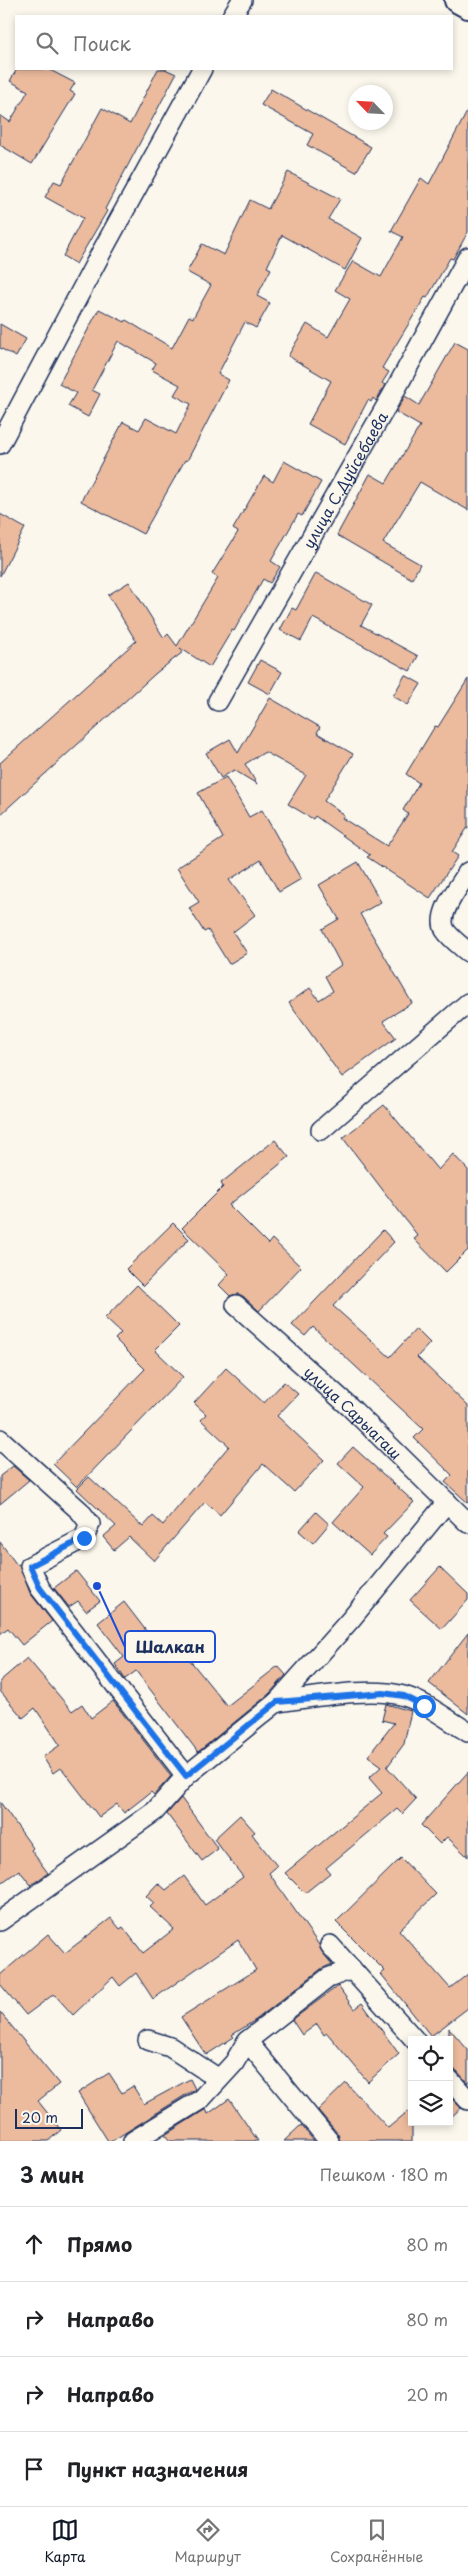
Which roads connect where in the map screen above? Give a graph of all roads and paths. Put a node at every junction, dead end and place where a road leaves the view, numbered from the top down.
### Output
1 (242, 0) edge
2 (457, 0) edge
3 (468, 6) edge
4 (233, 15) edge
5 (201, 70) edge
6 (468, 257) edge
7 (0, 444) edge
8 (218, 701) dead end
9 (468, 872) edge
10 (468, 952) edge
11 (468, 1003) edge
12 (321, 1130) dead end
13 (236, 1305) dead end
14 (0, 1439) edge
15 (447, 1502) junction
16 (468, 1523) edge
17 (277, 1702) junction
18 (468, 1732) edge
19 (186, 1776) junction
20 (0, 1921) edge
21 (330, 1945) dead end
22 (352, 1969) junction
23 (411, 2036) edge
24 (148, 2040) dead end
25 (247, 2041) junction
26 (219, 2079) junction
27 (451, 2081) edge
28 (468, 2100) edge
29 (132, 2141) edge
30 (329, 2141) edge

1 - 4 street
2 - 3 street
5 - 7 street
6 - 8 street, улица С.Дуйсебаева
9 - 10 street
11 - 12 street
13 - 15 street, улица Сарыагаш
14 - 19 street
15 - 16 street, улица Сарыагаш
15 - 17 street
17 - 18 street
17 - 19 street
19 - 20 street
21 - 22 street
22 - 23 street
22 - 25 street
24 - 26 street
25 - 26 street
25 - 30 street
26 - 29 street
27 - 28 street

